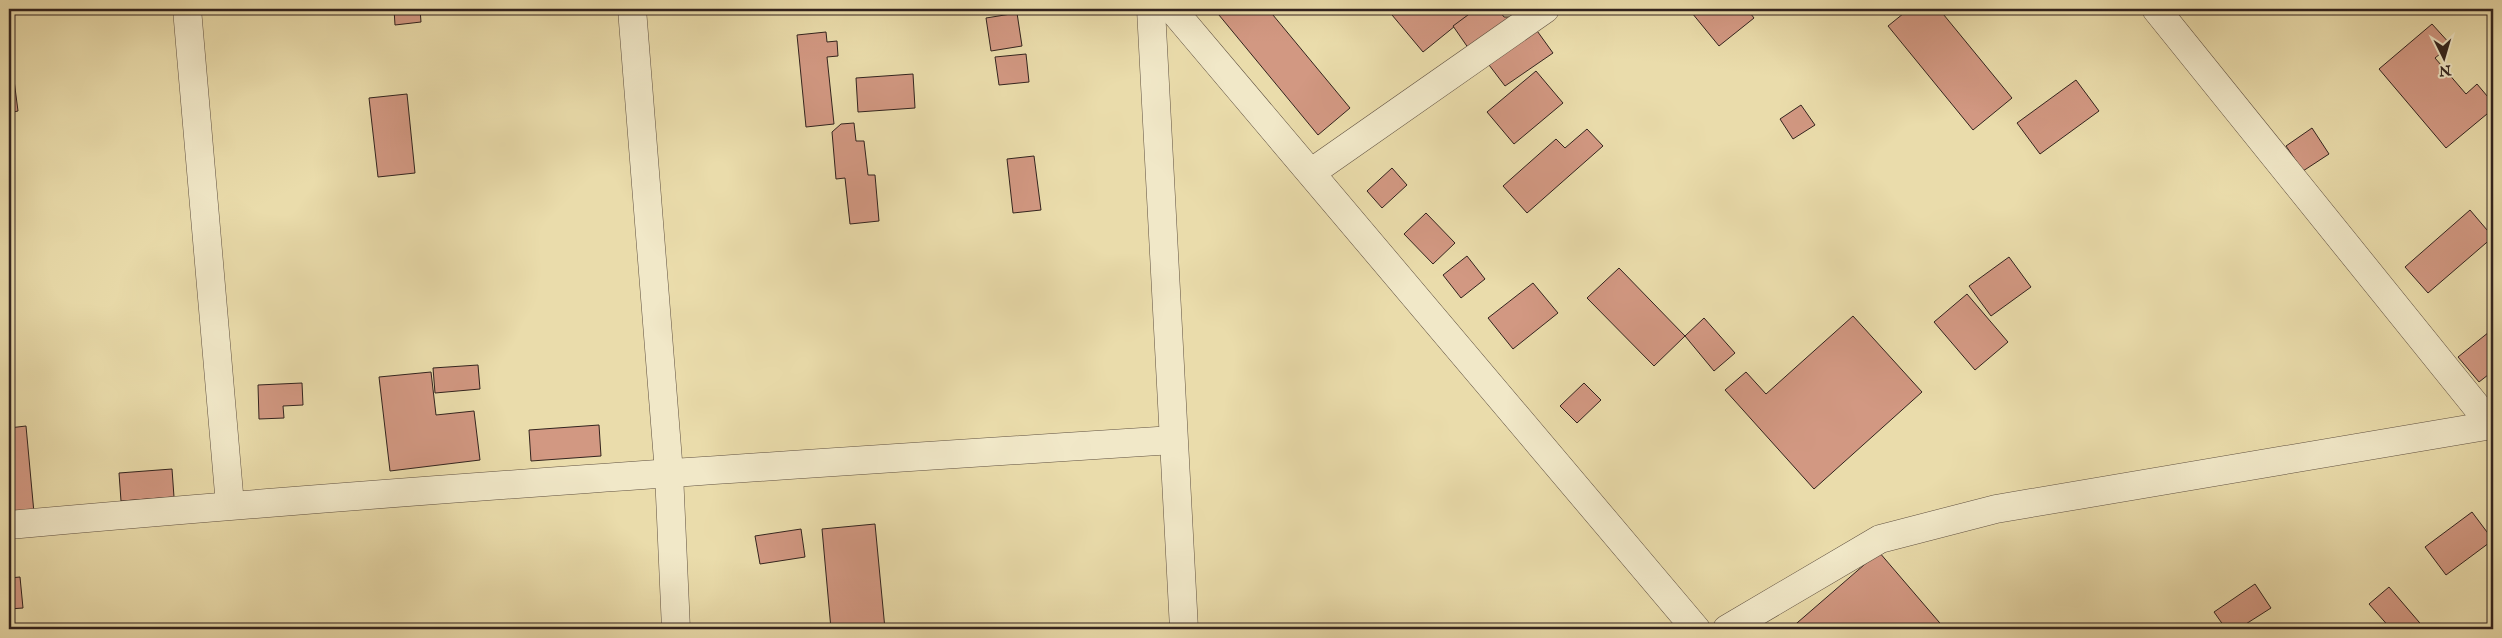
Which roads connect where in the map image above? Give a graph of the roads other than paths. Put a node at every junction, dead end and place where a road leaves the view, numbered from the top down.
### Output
1 (187, 9) edge
2 (632, 9) edge
3 (1151, 9) edge
4 (1172, 9) edge
5 (1545, 9) edge
6 (2156, 9) edge
7 (1312, 172) junction
8 (2493, 426) edge
9 (1173, 440) junction
10 (669, 472) junction
11 (230, 505) junction
12 (9, 525) edge
13 (676, 629) edge
14 (1184, 629) edge
15 (1696, 629) edge
16 (1727, 629) edge

1 - 11 street
2 - 10 street
3 - 9 street
4 - 7 street
5 - 7 street
6 - 8 street
7 - 15 street
8 - 16 street
9 - 10 street
9 - 14 street
10 - 11 street
10 - 13 street
11 - 12 street

